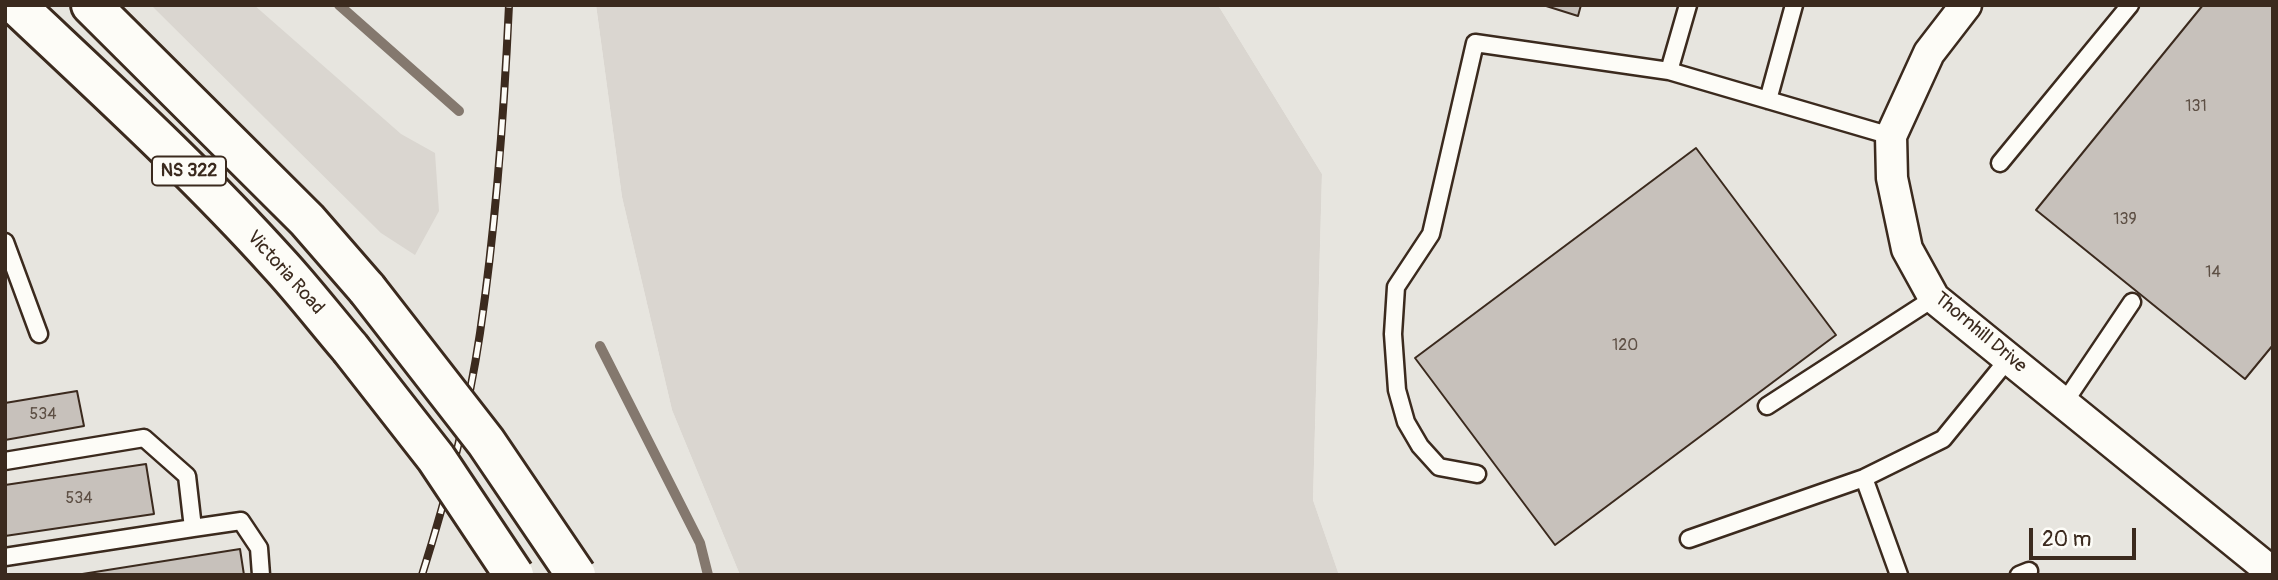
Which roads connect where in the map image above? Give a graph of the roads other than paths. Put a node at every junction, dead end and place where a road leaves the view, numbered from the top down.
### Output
1 (16, 5) edge
2 (91, 5) edge
3 (1688, 5) edge
4 (1794, 5) edge
5 (1966, 5) edge
6 (2130, 5) edge
7 (1669, 71) junction
8 (1768, 100) junction
9 (1891, 136) junction
10 (2000, 163) dead end
11 (5, 242) edge
12 (1934, 298) junction
13 (2132, 302) dead end
14 (39, 334) dead end
15 (2008, 358) junction
16 (2064, 403) junction
17 (1767, 406) dead end
18 (5, 461) edge
19 (1478, 474) dead end
20 (1864, 478) junction
21 (194, 528) junction
22 (1689, 539) dead end
23 (5, 557) edge
24 (2273, 573) edge
25 (261, 575) edge
26 (514, 575) edge
27 (576, 575) edge
28 (1899, 575) edge

1 - 26 main road, Victoria Road / NS 322, bridge
2 - 27 main road, NS 322, bridge
3 - 7 lane
4 - 8 lane
5 - 9 street, Thornhill Drive
6 - 10 lane
7 - 8 lane
7 - 19 lane
8 - 9 lane
9 - 12 street, Thornhill Drive
11 - 14 lane
12 - 15 street, Thornhill Drive
12 - 17 lane
13 - 16 lane
15 - 16 street, Thornhill Drive
15 - 20 lane
16 - 24 street, Thornhill Drive
18 - 21 lane
20 - 22 lane
20 - 28 lane
21 - 23 lane
21 - 25 lane

